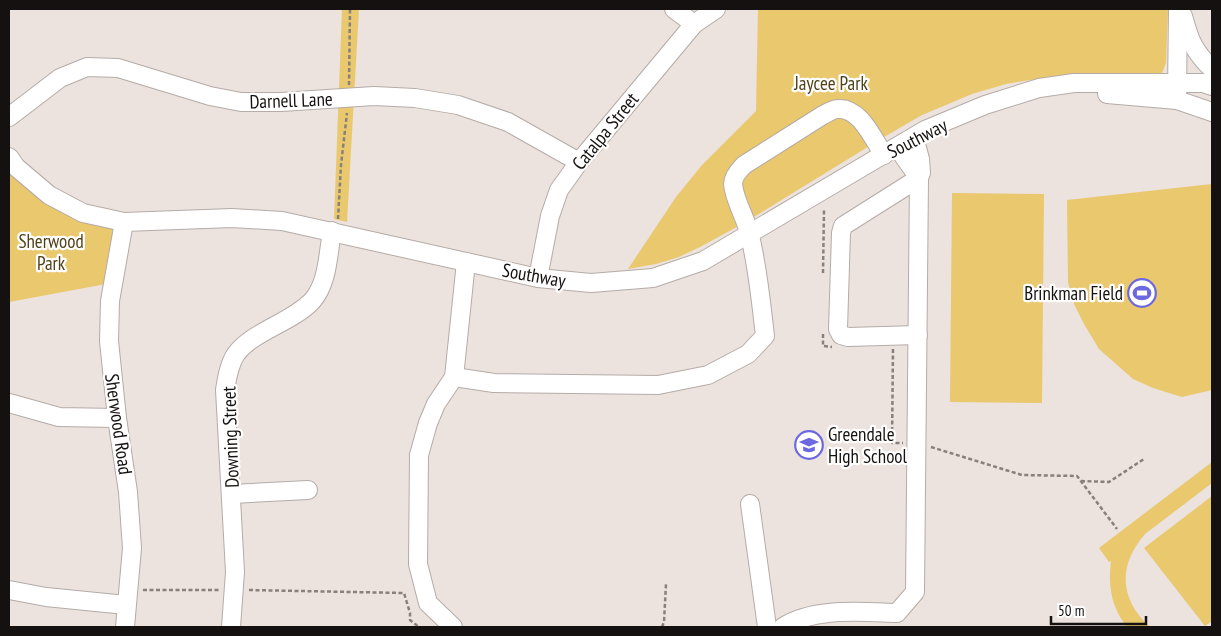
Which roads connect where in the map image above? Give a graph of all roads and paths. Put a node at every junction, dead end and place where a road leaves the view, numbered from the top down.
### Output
1 (674, 9) edge
2 (716, 9) edge
3 (1178, 9) edge
4 (1182, 9) edge
5 (694, 24) junction
6 (1212, 70) edge
7 (1212, 86) edge
8 (1177, 91) junction
9 (1212, 112) edge
10 (9, 117) edge
11 (914, 137) junction
12 (890, 151) junction
13 (9, 157) edge
14 (579, 162) junction
15 (919, 178) junction
16 (124, 222) junction
17 (332, 232) junction
18 (750, 233) junction
19 (466, 262) junction
20 (538, 278) junction
21 (918, 336) junction
22 (454, 377) junction
23 (9, 403) edge
24 (117, 418) junction
25 (1144, 460) dead end
26 (1081, 481) dead end
27 (308, 490) dead end
28 (232, 494) junction
29 (750, 504) dead end
30 (666, 584) dead end
31 (9, 590) edge
32 (139, 590) dead end
33 (224, 590) dead end
34 (246, 590) dead end
35 (126, 605) junction
36 (125, 627) edge
37 (231, 627) edge
38 (419, 627) edge
39 (453, 627) edge
40 (662, 627) edge
41 (767, 627) edge
42 (783, 627) edge

1 - 5 street
2 - 5 street, Catalpa Street
3 - 8 street
4 - 6 street
5 - 14 street, Catalpa Street
7 - 8 street, Southway
8 - 9 street, Southway
8 - 11 street, Southway
10 - 14 street, Darnell Lane
11 - 12 street, Southway
11 - 15 street
12 - 15 street
12 - 18 street, Southway
12 - 18 street
13 - 16 street, Southway
14 - 20 street, Catalpa Street
15 - 21 street
15 - 21 street
16 - 17 street, Southway
16 - 24 street, Sherwood Road
17 - 19 street, Southway
17 - 28 street, Downing Street
18 - 20 street, Southway
18 - 22 street
19 - 20 street, Southway
19 - 22 street
21 - 42 street
22 - 39 street
23 - 24 street
24 - 35 street, Sherwood Road
25 - 26 path
27 - 28 street
28 - 37 street, Downing Street
29 - 41 street
30 - 40 path
31 - 35 street
32 - 33 path
34 - 38 path
35 - 36 street, Sherwood Road

